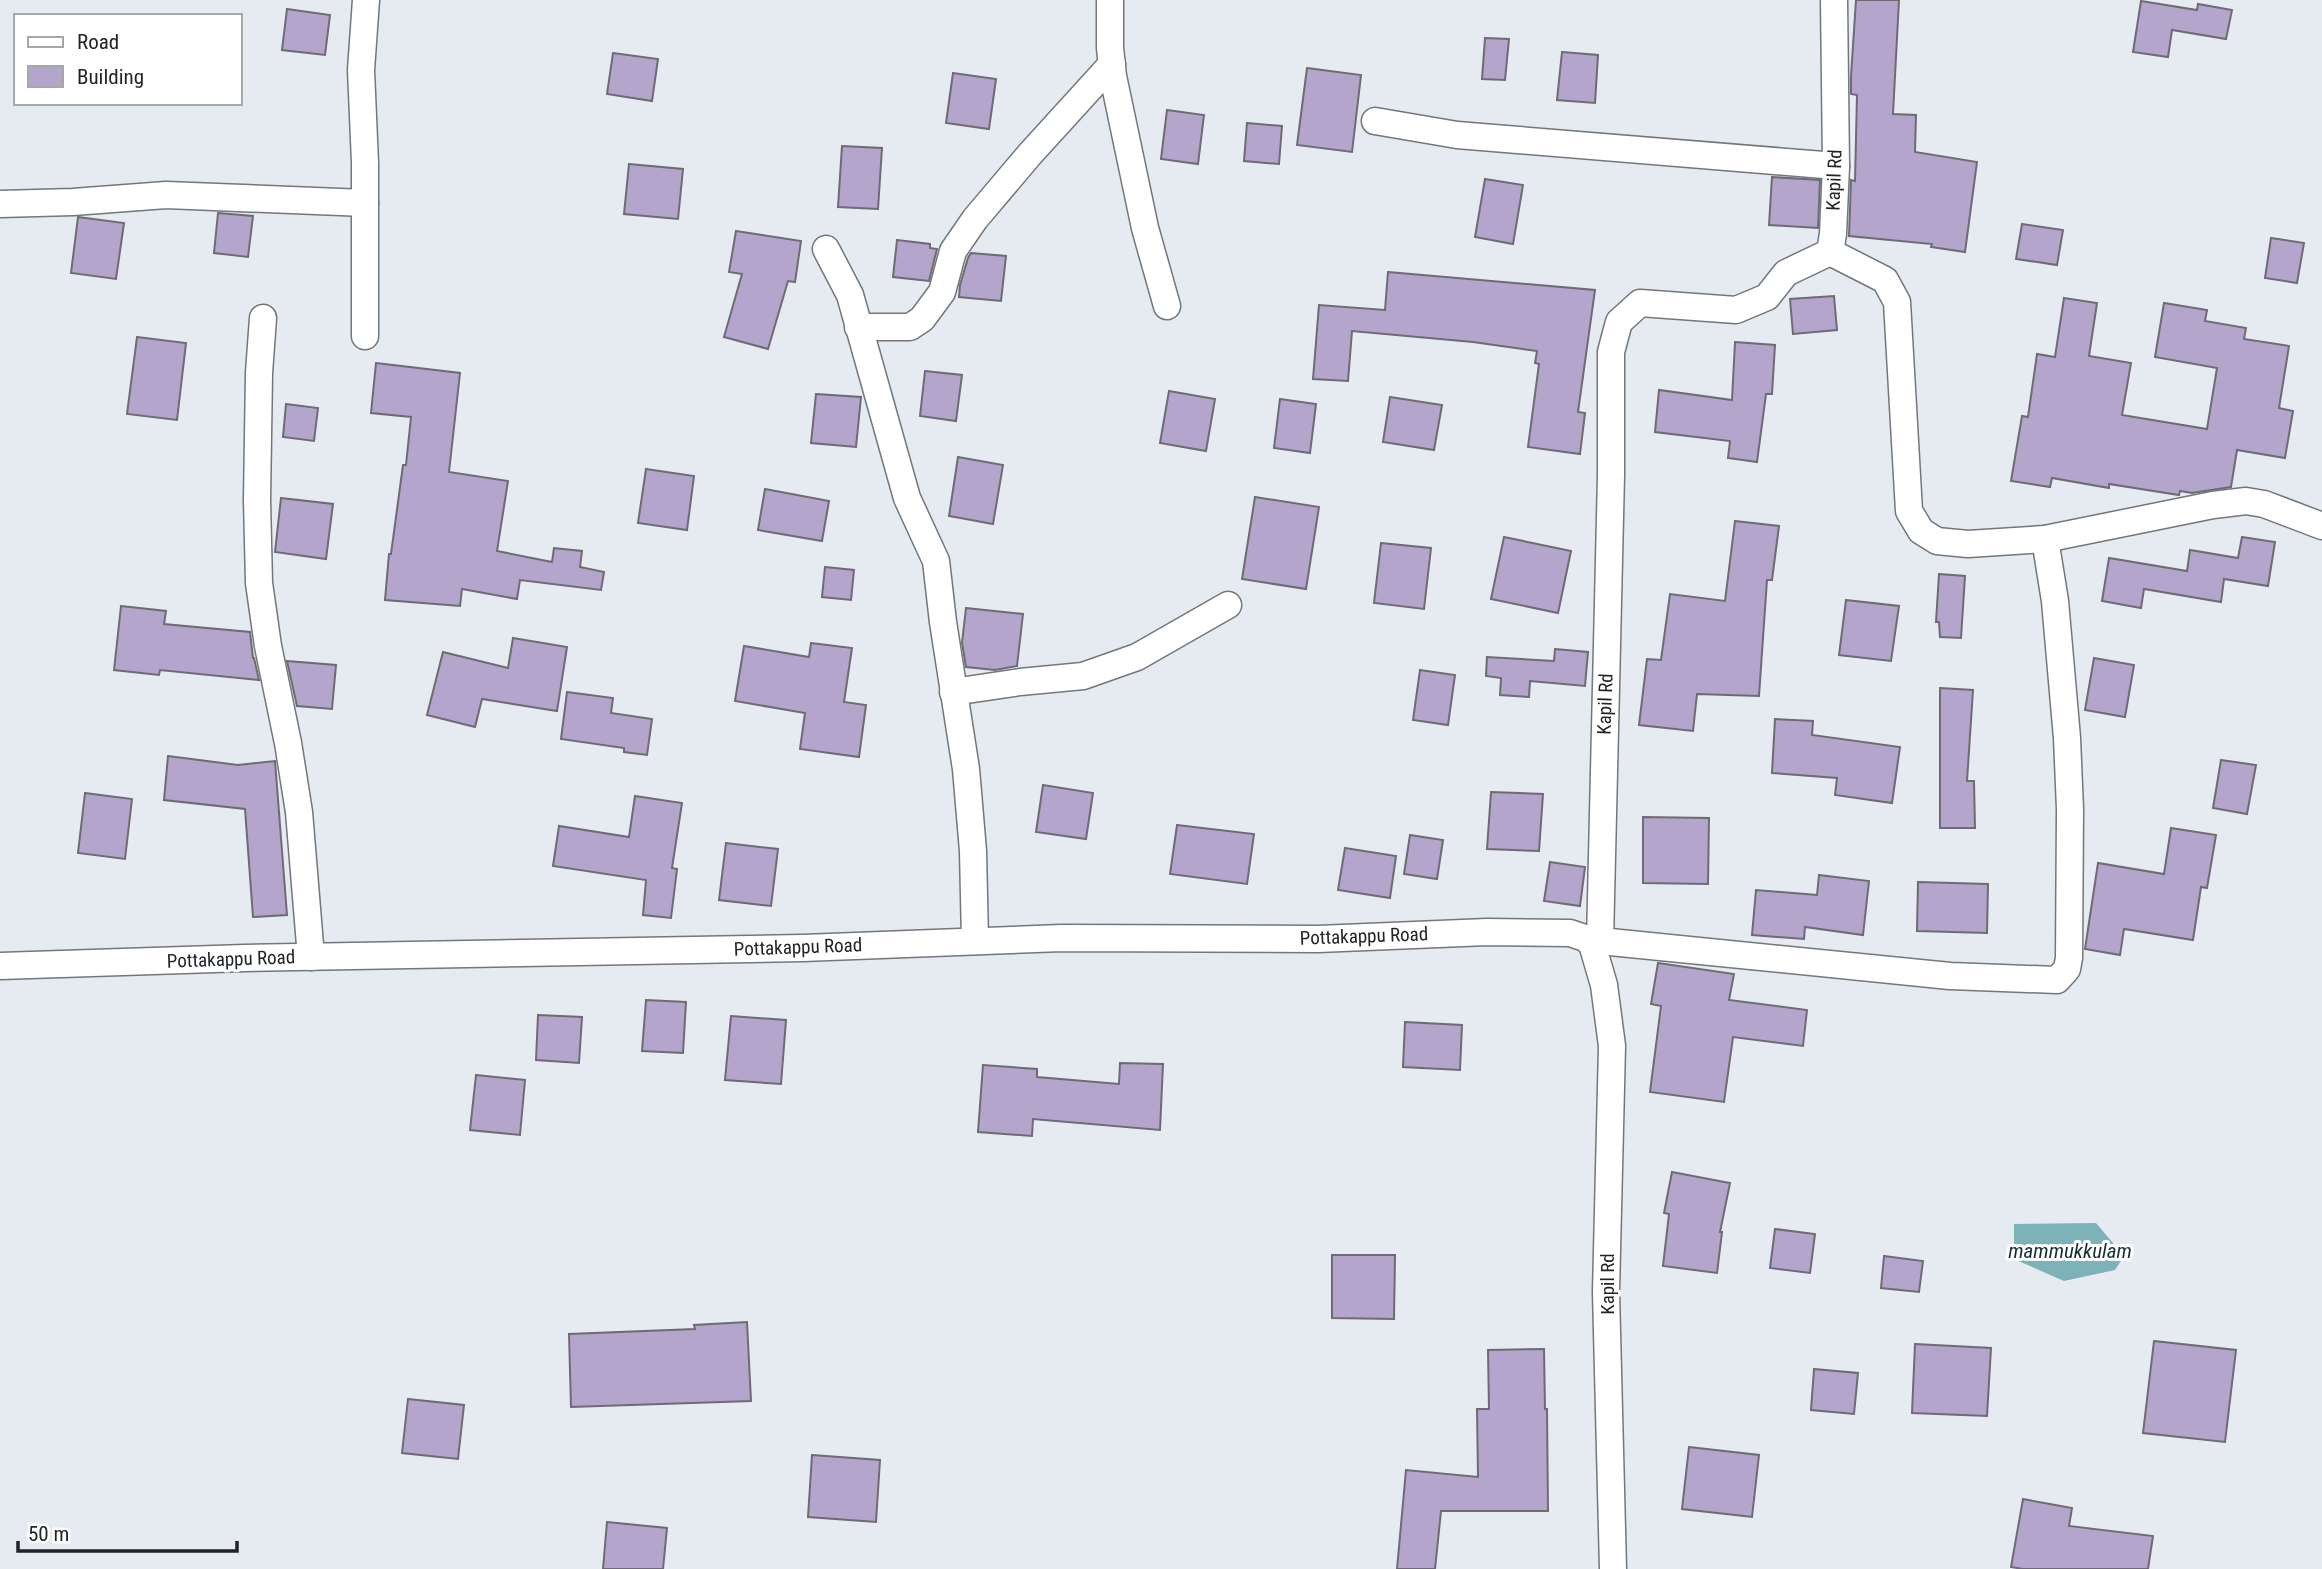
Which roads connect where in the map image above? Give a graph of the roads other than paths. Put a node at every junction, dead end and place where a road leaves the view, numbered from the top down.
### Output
1 (366, 0) edge
2 (1110, 0) edge
3 (1834, 0) edge
4 (1112, 64) junction
5 (1375, 121) dead end
6 (1836, 166) junction
7 (365, 203) junction
8 (0, 204) edge
9 (826, 249) dead end
10 (1830, 252) junction
11 (1167, 306) dead end
12 (263, 318) dead end
13 (858, 327) junction
14 (365, 336) dead end
15 (2322, 526) edge
16 (2045, 539) junction
17 (1228, 605) dead end
18 (953, 692) junction
19 (975, 941) junction
20 (1596, 942) junction
21 (311, 957) junction
22 (0, 966) edge
23 (1613, 1569) edge

1 - 7 street
2 - 4 street
3 - 6 street, Kapil Rd
4 - 11 street
4 - 13 street
5 - 6 street
6 - 10 street, Kapil Rd
7 - 8 street
7 - 14 street
9 - 13 street
10 - 16 street
10 - 20 street, Kapil Rd
12 - 21 street
13 - 18 street
15 - 16 street
16 - 20 street, Pottakappu Road
17 - 18 street
18 - 19 street
19 - 20 street, Pottakappu Road
19 - 21 street, Pottakappu Road
20 - 23 street, Kapil Rd
21 - 22 street, Pottakappu Road

